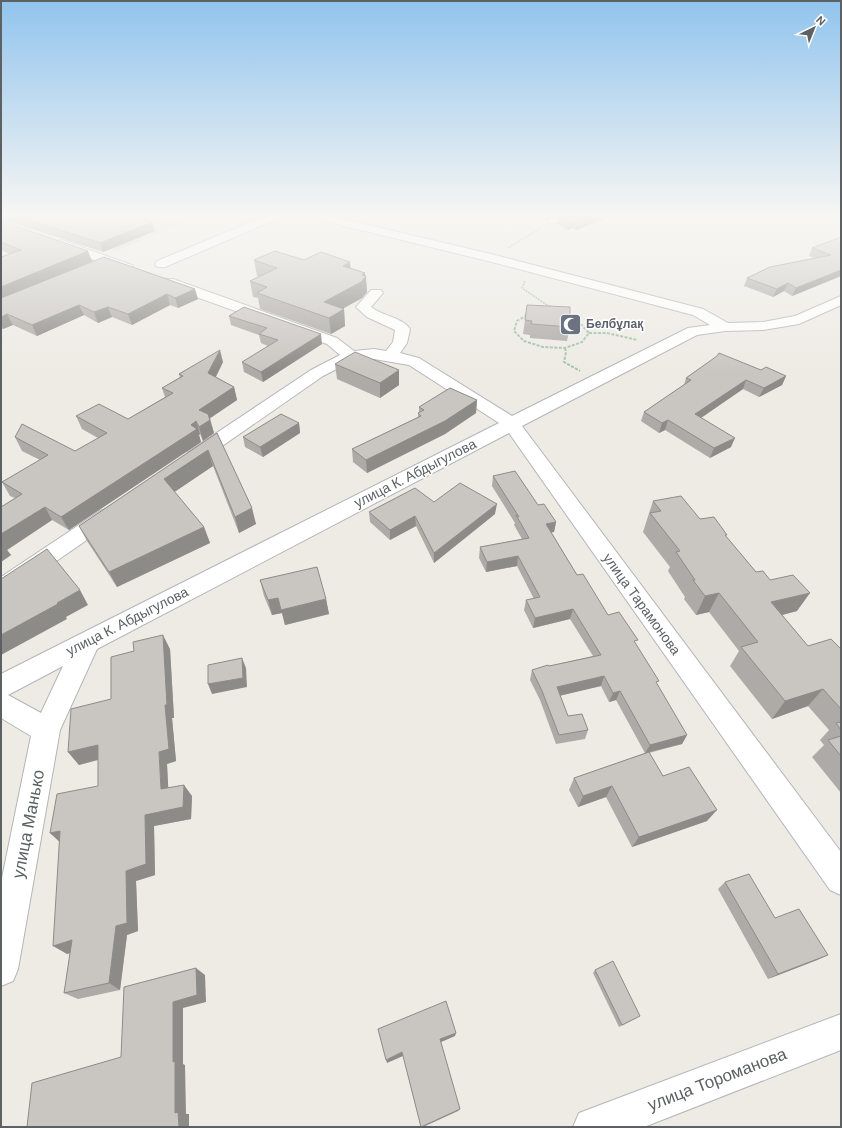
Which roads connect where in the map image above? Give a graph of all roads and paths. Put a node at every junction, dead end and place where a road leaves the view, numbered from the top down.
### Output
1 (126, 267) edge
2 (525, 267) edge
3 (535, 269) junction
4 (138, 271) edge
5 (152, 276) edge
6 (376, 293) dead end
7 (841, 300) edge
8 (552, 308) edge
9 (558, 310) edge
10 (568, 316) junction
11 (725, 327) junction
12 (589, 333) junction
13 (637, 340) joint
14 (565, 348) junction
15 (658, 349) junction
16 (351, 356) junction
17 (390, 356) junction
18 (598, 379) junction
19 (512, 424) junction
20 (179, 467) edge
21 (120, 508) edge
22 (1, 588) edge
23 (88, 641) junction
24 (1, 686) edge
25 (1, 704) edge
26 (46, 730) junction
27 (841, 879) edge
28 (1, 969) edge
29 (841, 1032) edge
30 (593, 1127) edge

1 - 4 street
2 - 3 street
3 - 8 path
3 - 11 street
5 - 16 street
6 - 17 street
7 - 11 street, улица К. Абдыгулова
9 - 10 path
10 - 12 path
10 - 14 path
11 - 15 street, улица К. Абдыгулова
12 - 13 path
12 - 14 path
13 - 15 street
14 - 18 path
15 - 18 street, улица К. Абдыгулова
16 - 17 street
16 - 20 street
17 - 19 street, улица Тарамонова
18 - 19 street, улица К. Абдыгулова
19 - 23 street, улица К. Абдыгулова
19 - 27 street, улица Тарамонова
21 - 22 street
23 - 24 street, улица К. Абдыгулова
23 - 26 street, улица Манько
25 - 26 street
26 - 28 street, улица Манько
29 - 30 street, улица Тороманова

